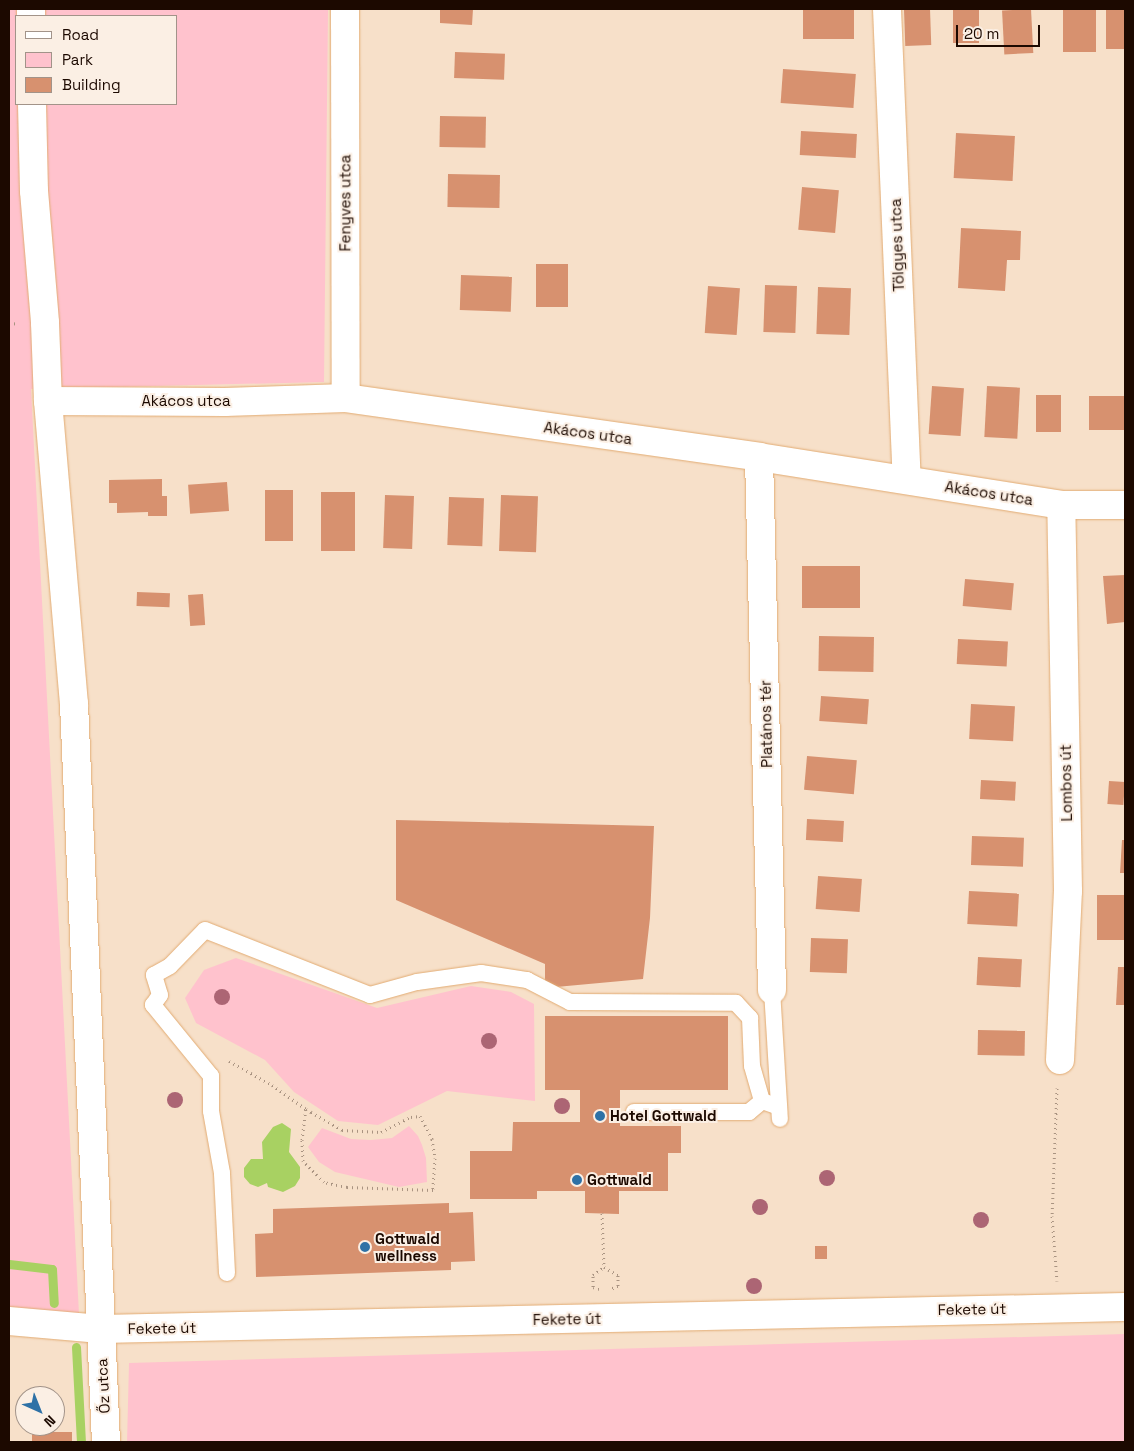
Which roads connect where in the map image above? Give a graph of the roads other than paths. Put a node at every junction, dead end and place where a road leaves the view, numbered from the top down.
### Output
1 (345, 9) edge
2 (888, 9) edge
3 (32, 105) edge
4 (346, 398) junction
5 (48, 401) junction
6 (759, 457) junction
7 (906, 480) junction
8 (1125, 504) edge
9 (1061, 505) junction
10 (772, 990) joint
11 (1060, 1060) road end
12 (762, 1100) junction
13 (634, 1112) dead end
14 (227, 1273) dead end
15 (1125, 1306) edge
16 (9, 1321) edge
17 (101, 1329) junction
18 (106, 1442) edge

1 - 4 street, Fenyves utca
2 - 7 street, Tölgyes utca
3 - 5 street, Őz utca
4 - 5 street, Akácos utca
4 - 6 street, Akácos utca
5 - 17 street, Őz utca
6 - 7 street, Akácos utca
6 - 10 street, Platános tér
7 - 9 street, Akácos utca
8 - 9 street, Akácos utca
9 - 11 street, Lombos út
10 - 12 lane
12 - 13 lane
12 - 14 lane
15 - 17 street, Fekete út
16 - 17 street, Fekete út
17 - 18 street, Őz utca

